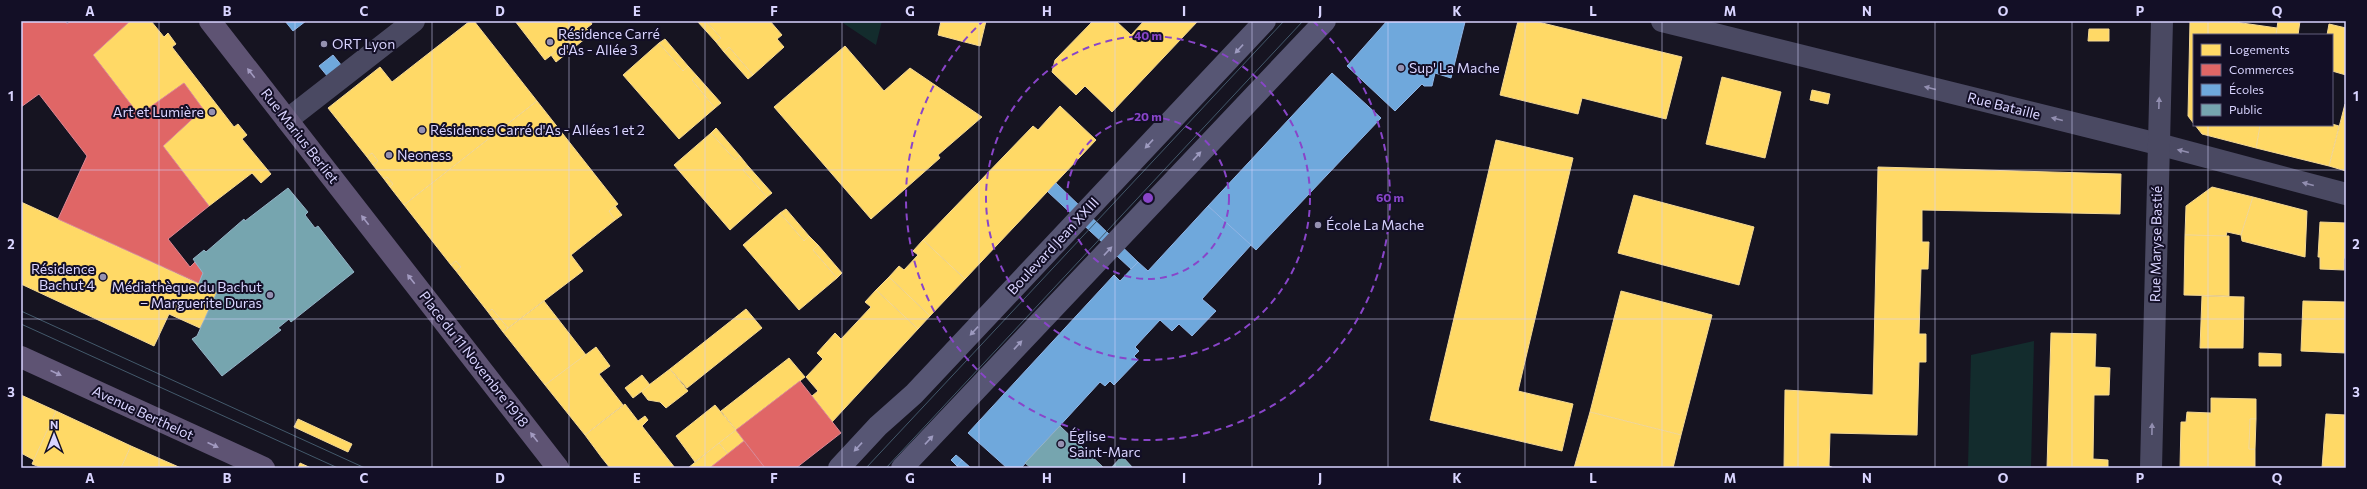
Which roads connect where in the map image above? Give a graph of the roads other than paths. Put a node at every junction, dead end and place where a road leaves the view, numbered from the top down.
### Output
1 (210, 21) edge
2 (414, 21) edge
3 (1265, 21) edge
4 (1325, 21) edge
5 (1662, 21) edge
6 (2162, 21) edge
7 (287, 120) junction
8 (2158, 144) junction
9 (2346, 194) edge
10 (389, 251) joint
11 (21, 357) edge
12 (264, 468) edge
13 (558, 468) edge
14 (838, 468) edge
15 (902, 468) edge
16 (2151, 468) edge

7 -> 1 main road, Rue Marius Berliet
2 - 7 street
3 -> 14 main road, Boulevard Jean XXIII
15 -> 4 main road
8 -> 5 street, Rue Bataille
8 -> 6 street, Rue Maryse Bastié
10 -> 7 main road, Rue Marius Berliet
9 -> 8 street, Rue Bataille
16 -> 8 street, Rue Maryse Bastié
13 -> 10 main road, Place du 11 Novembre 1918
11 -> 12 main road, Avenue Berthelot

